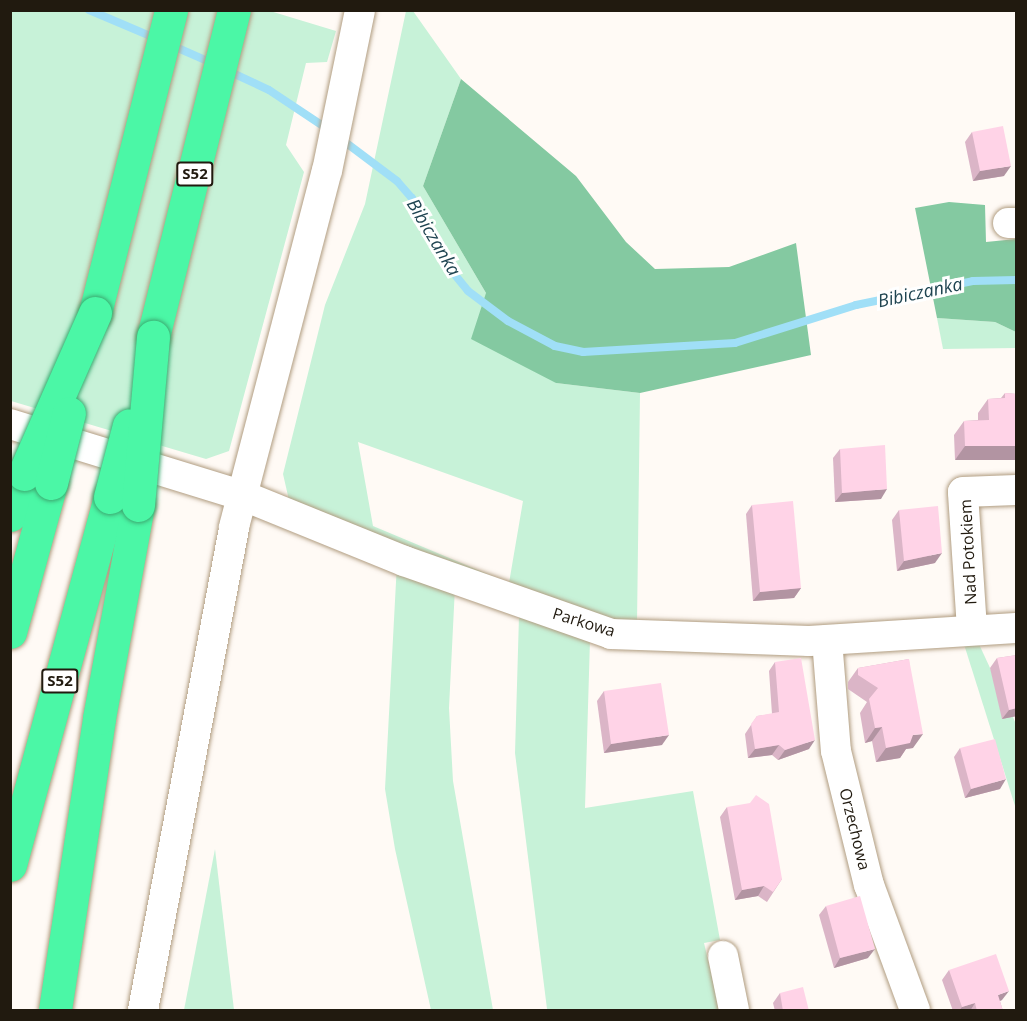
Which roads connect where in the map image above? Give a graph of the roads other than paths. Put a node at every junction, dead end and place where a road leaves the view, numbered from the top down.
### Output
1 (171, 10) edge
2 (234, 10) edge
3 (360, 10) edge
4 (10, 424) edge
5 (37, 479) junction
6 (1017, 490) edge
7 (244, 496) junction
8 (124, 501) junction
9 (10, 515) edge
10 (1017, 628) edge
11 (972, 629) junction
12 (10, 632) edge
13 (827, 640) junction
14 (10, 865) edge
15 (723, 956) dead end
16 (55, 1011) edge
17 (143, 1011) edge
18 (734, 1011) edge
19 (915, 1011) edge

1 - 5 highway, bridge
2 - 8 highway, S52, bridge
3 - 7 street
4 - 7 street, Parkowa
5 - 9 highway
5 - 12 highway
6 - 11 street, Nad Potokiem
7 - 13 street, Parkowa
7 - 17 street
8 - 14 highway, S52
8 - 16 highway
10 - 11 street, Parkowa
11 - 13 street, Parkowa
13 - 19 street, Orzechowa
15 - 18 street

